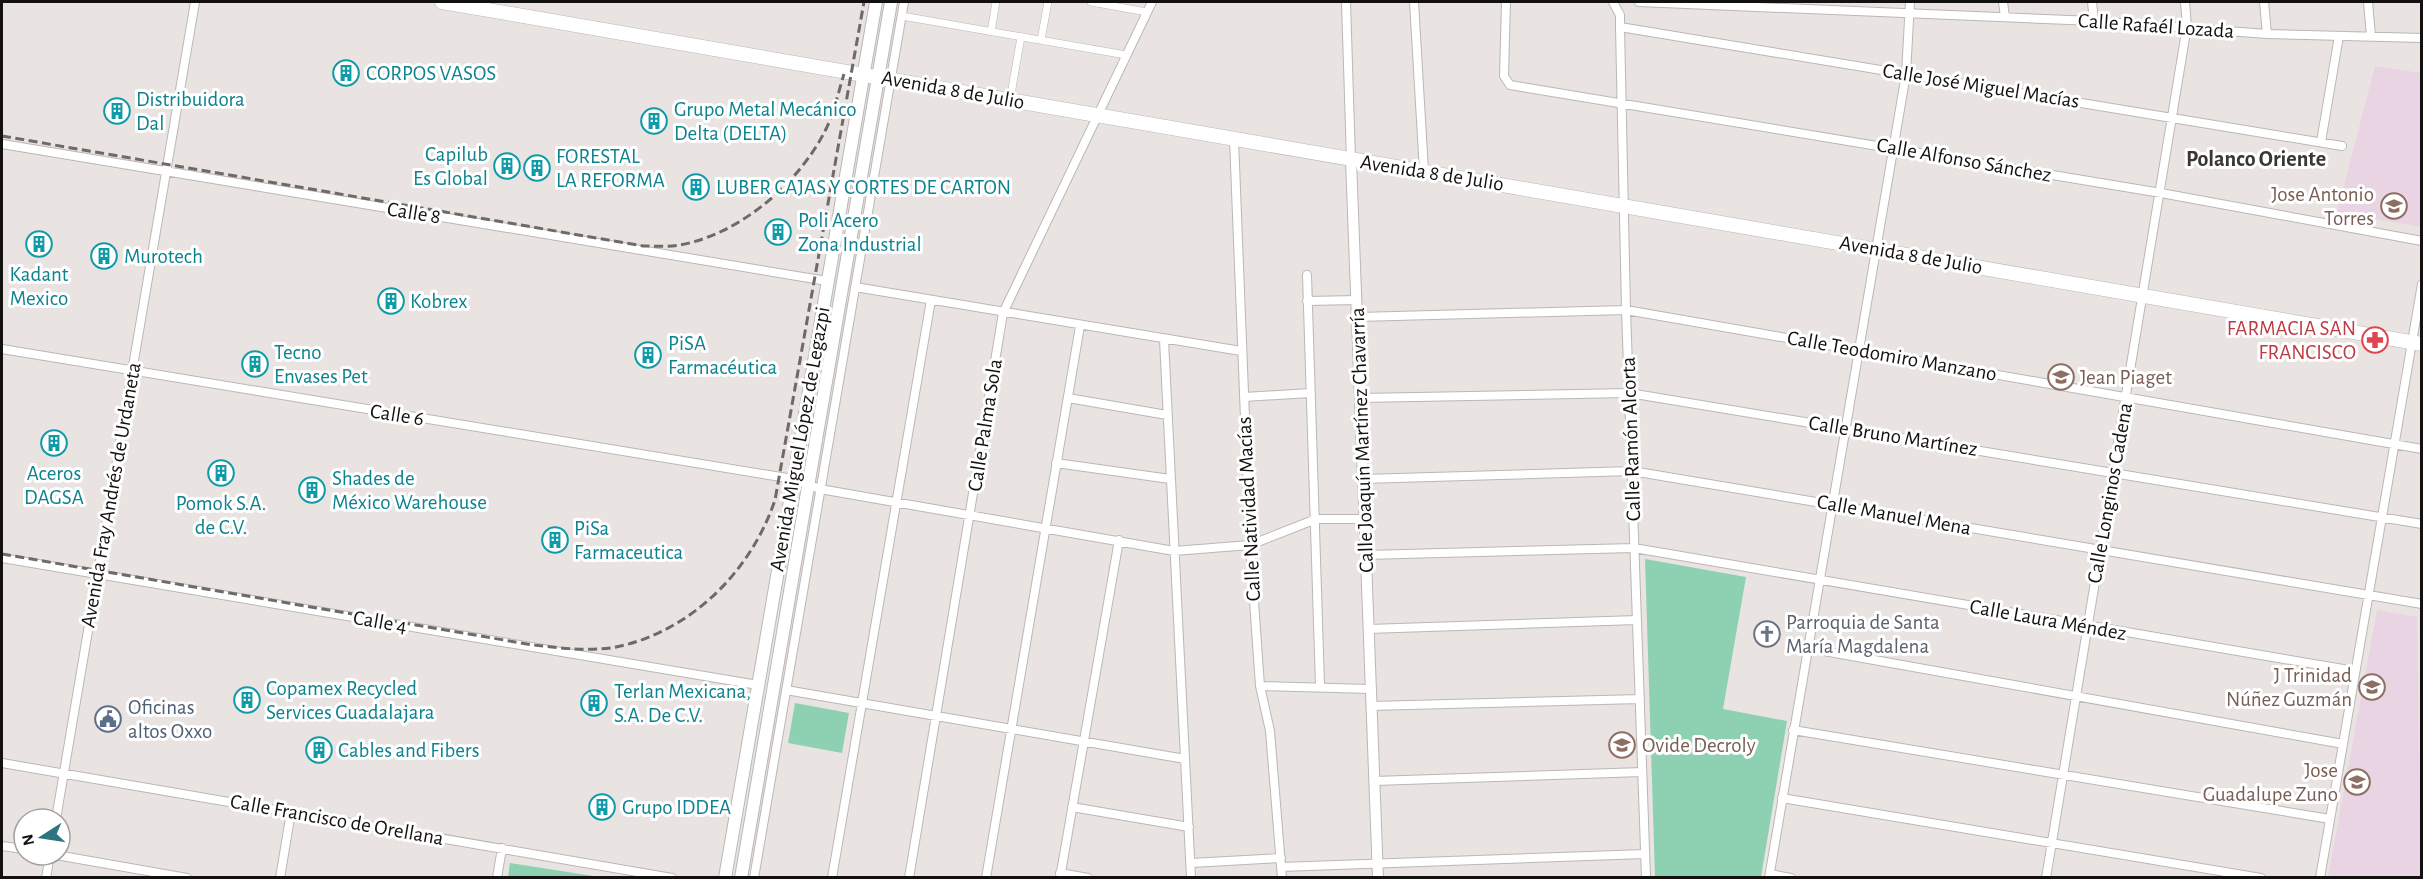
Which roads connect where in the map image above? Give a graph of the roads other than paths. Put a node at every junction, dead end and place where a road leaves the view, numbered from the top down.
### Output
1 (195, 2) edge
2 (442, 2) edge
3 (876, 2) edge
4 (891, 2) edge
5 (904, 2) edge
6 (996, 2) edge
7 (1048, 2) edge
8 (1091, 2) edge
9 (1152, 2) edge
10 (1346, 2) edge
11 (1414, 2) edge
12 (1506, 2) edge
13 (1613, 2) edge
14 (1640, 2) edge
15 (1910, 2) edge
16 (2003, 2) edge
17 (2092, 2) edge
18 (2185, 2) edge
19 (2264, 2) edge
20 (2368, 2) edge
21 (1698, 3) edge
22 (1799, 5) edge
23 (1147, 12) junction
24 (1910, 13) junction
25 (902, 16) junction
26 (2005, 17) junction
27 (2094, 21) junction
28 (2187, 26) junction
29 (1620, 27) junction
30 (991, 32) junction
31 (2267, 34) junction
32 (2339, 36) junction
33 (2371, 36) junction
34 (1021, 37) junction
35 (2421, 38) edge
36 (1041, 40) junction
37 (1126, 55) junction
38 (864, 74) junction
39 (1906, 74) junction
40 (885, 78) junction
41 (1010, 100) junction
42 (1623, 101) junction
43 (1098, 115) junction
44 (2173, 118) junction
45 (1234, 139) junction
46 (2321, 142) junction
47 (2, 144) edge
48 (2342, 146) dead end
49 (1893, 148) junction
50 (1351, 160) junction
51 (1424, 171) junction
52 (166, 172) junction
53 (2161, 193) junction
54 (1625, 206) junction
55 (2421, 241) edge
56 (1875, 249) junction
57 (1306, 275) dead end
58 (827, 281) junction
59 (2421, 284) edge
60 (855, 287) junction
61 (2143, 296) junction
62 (930, 300) junction
63 (1358, 300) junction
64 (1307, 301) junction
65 (1626, 310) junction
66 (1003, 313) junction
67 (1358, 317) junction
68 (821, 318) junction
69 (836, 320) junction
70 (1080, 326) junction
71 (1164, 340) junction
72 (2416, 343) edge
73 (2, 349) edge
74 (1241, 351) junction
75 (1858, 351) junction
76 (132, 372) junction
77 (1310, 393) junction
78 (1629, 393) junction
79 (1244, 397) junction
80 (1068, 398) junction
81 (1361, 398) junction
82 (2127, 398) junction
83 (1167, 415) junction
84 (1845, 428) junction
85 (2395, 444) junction
86 (2421, 449) edge
87 (1056, 463) junction
88 (1632, 471) junction
89 (2113, 473) junction
90 (793, 479) junction
91 (1170, 479) junction
92 (1364, 479) junction
93 (814, 487) junction
94 (896, 502) junction
95 (1832, 505) junction
96 (971, 515) junction
97 (2383, 517) junction
98 (1316, 519) junction
99 (1365, 519) junction
100 (2421, 524) edge
101 (1045, 527) junction
102 (1119, 540) junction
103 (1250, 545) junction
104 (1634, 548) junction
105 (2099, 550) junction
106 (1174, 551) junction
107 (1366, 555) junction
108 (2, 558) edge
109 (96, 574) junction
110 (1820, 579) junction
111 (2369, 595) junction
112 (2421, 604) edge
113 (1637, 620) junction
114 (2088, 627) junction
115 (1368, 629) junction
116 (1807, 648) junction
117 (2355, 671) junction
118 (758, 685) junction
119 (1260, 686) junction
120 (1320, 686) junction
121 (1370, 689) junction
122 (786, 690) junction
123 (2076, 698) junction
124 (1640, 699) junction
125 (862, 703) junction
126 (1371, 706) junction
127 (937, 716) junction
128 (1011, 729) junction
129 (1793, 730) junction
130 (1083, 742) junction
131 (2343, 744) junction
132 (1185, 759) junction
133 (2, 763) edge
134 (1642, 772) junction
135 (2064, 773) junction
136 (64, 774) junction
137 (1374, 781) junction
138 (1782, 798) junction
139 (58, 807) edge
140 (1072, 807) junction
141 (291, 812) junction
142 (2330, 819) junction
143 (1189, 827) junction
144 (2052, 842) junction
145 (502, 848) junction
146 (1645, 854) junction
147 (72, 858) edge
148 (1378, 862) junction
149 (1191, 863) junction
150 (1281, 863) junction
151 (1060, 875) edge
152 (1770, 876) edge
153 (187, 878) edge
154 (280, 878) edge
155 (497, 878) edge
156 (672, 878) edge
157 (725, 878) edge
158 (741, 878) edge
159 (754, 878) edge
160 (832, 878) edge
161 (909, 878) edge
162 (986, 878) edge
163 (1088, 878) edge
164 (1191, 878) edge
165 (1282, 878) edge
166 (1378, 878) edge
167 (1646, 878) edge
168 (1791, 878) edge
169 (2046, 878) edge
170 (2260, 878) edge
171 (2320, 878) edge

1 - 52 street, Avenida Fray Andrés de Urdaneta
2 - 38 main road, Avenida 8 de Julio
3 - 38 main road, Avenida Miguel López de Legazpi
4 - 40 main road, Avenida Miguel López de Legazpi
5 - 25 street, Avenida Miguel López de Legazpi
6 - 30 street
7 - 36 street
8 - 23 street
9 - 23 street, Calle Palma Sola
10 - 50 street, Calle Joaquín Martínez Chavarría
11 - 51 street
12 - 42 street, Calle Alfonso Sánchez
13 - 29 street, Calle Ramón Alcorta
14 - 21 street, Calle Rafaél Lozada
15 - 24 street
16 - 26 street
17 - 27 street
18 - 28 street, Calle Longinos Cadena
19 - 31 street
20 - 33 street
21 - 22 street, Calle Rafaél Lozada
22 - 24 street, Calle Rafaél Lozada
23 - 37 street, Calle Palma Sola
24 - 26 street, Calle Rafaél Lozada
24 - 39 street
25 - 30 street
25 - 40 street, Avenida Miguel López de Legazpi
26 - 27 street, Calle Rafaél Lozada
27 - 28 street, Calle Rafaél Lozada
28 - 31 street, Calle Rafaél Lozada
28 - 44 street, Calle Longinos Cadena
29 - 39 street, Calle José Miguel Macías
29 - 42 street, Calle Ramón Alcorta
30 - 34 street
31 - 32 street, Calle Rafaél Lozada
32 - 33 street, Calle Rafaél Lozada
32 - 46 street
33 - 35 street, Calle Rafaél Lozada
34 - 36 street
34 - 41 street
36 - 37 street
37 - 43 street, Calle Palma Sola
38 - 40 main road, Avenida 8 de Julio
38 - 58 main road, Avenida Miguel López de Legazpi
39 - 44 street, Calle José Miguel Macías
39 - 49 street
40 - 41 main road, Avenida 8 de Julio
40 - 60 street, Avenida Miguel López de Legazpi
40 - 69 main road, Avenida Miguel López de Legazpi
41 - 43 main road, Avenida 8 de Julio
42 - 49 street, Calle Alfonso Sánchez
42 - 54 street, Calle Ramón Alcorta
43 - 45 main road, Avenida 8 de Julio
43 - 66 street, Calle Palma Sola
44 - 46 street, Calle José Miguel Macías
44 - 53 street, Calle Longinos Cadena
45 - 50 main road, Avenida 8 de Julio
45 - 74 street, Calle Natividad Macías
46 - 48 street, Calle José Miguel Macías
47 - 52 street, Calle 8
49 - 53 street, Calle Alfonso Sánchez
49 - 56 street
50 - 51 main road, Avenida 8 de Julio
50 - 63 street, Calle Joaquín Martínez Chavarría
51 - 54 main road, Avenida 8 de Julio
52 - 58 street, Calle 8
52 - 76 street, Avenida Fray Andrés de Urdaneta
53 - 55 street, Calle Alfonso Sánchez
53 - 61 street, Calle Longinos Cadena
54 - 56 main road, Avenida 8 de Julio
54 - 65 street, Calle Ramón Alcorta
56 - 61 main road, Avenida 8 de Julio
56 - 75 street
57 - 64 street
58 - 68 main road, Avenida Miguel López de Legazpi
59 - 72 street
60 - 62 street
60 - 93 street, Avenida Miguel López de Legazpi
61 - 72 main road, Avenida 8 de Julio
61 - 82 street, Calle Longinos Cadena
62 - 66 street
62 - 94 street
63 - 64 street
63 - 67 street, Calle Joaquín Martínez Chavarría
64 - 77 street
65 - 67 street, Calle Teodomiro Manzano
65 - 75 street, Calle Teodomiro Manzano
65 - 78 street, Calle Ramón Alcorta
66 - 70 street
66 - 96 street, Calle Palma Sola
67 - 81 street, Calle Joaquín Martínez Chavarría
68 - 69 main road
68 - 90 main road, Avenida Miguel López de Legazpi
69 - 93 main road, Avenida Miguel López de Legazpi
70 - 71 street
70 - 80 street
71 - 74 street
71 - 83 street
72 - 85 street
73 - 76 street, Calle 6
74 - 79 street, Calle Natividad Macías
75 - 82 street, Calle Teodomiro Manzano
75 - 84 street
76 - 90 street, Calle 6
76 - 109 street, Avenida Fray Andrés de Urdaneta
77 - 79 street
77 - 98 street
78 - 81 street, Calle Bruno Martínez
78 - 84 street, Calle Bruno Martínez
78 - 88 street, Calle Ramón Alcorta
79 - 103 street, Calle Natividad Macías
80 - 83 street
80 - 87 street
81 - 92 street, Calle Joaquín Martínez Chavarría
82 - 85 street, Calle Teodomiro Manzano
82 - 89 street, Calle Longinos Cadena
83 - 91 street
84 - 89 street, Calle Bruno Martínez
84 - 95 street
85 - 86 street, Calle Teodomiro Manzano
85 - 97 street
87 - 91 street
87 - 101 street
88 - 92 street, Calle Manuel Mena
88 - 95 street, Calle Manuel Mena
88 - 104 street, Calle Ramón Alcorta
89 - 97 street, Calle Bruno Martínez
89 - 105 street, Calle Longinos Cadena
90 - 93 street, Calle 6
90 - 118 main road, Avenida Miguel López de Legazpi
91 - 106 street
92 - 99 street, Calle Joaquín Martínez Chavarría
93 - 94 street, Calle 6
93 - 122 street, Avenida Miguel López de Legazpi
93 - 158 main road, Avenida Miguel López de Legazpi
94 - 96 street, Calle 6
94 - 125 street
95 - 105 street, Calle Manuel Mena
95 - 110 street
96 - 101 street, Calle 6
96 - 127 street, Calle Palma Sola
97 - 100 street, Calle Bruno Martínez
97 - 111 street
98 - 99 street
98 - 103 street, Calle 6
98 - 120 street
99 - 107 street, Calle Joaquín Martínez Chavarría
101 - 102 street, Calle 6
101 - 128 street
102 - 106 street, Calle 6
102 - 130 street
103 - 106 street, Calle 6
103 - 119 street, Calle Natividad Macías
104 - 107 street, Calle Laura Méndez
104 - 110 street, Calle Laura Méndez
104 - 113 street, Calle Ramón Alcorta
105 - 111 street, Calle Manuel Mena
105 - 114 street, Calle Longinos Cadena
106 - 132 street
107 - 115 street, Calle Joaquín Martínez Chavarría
108 - 109 street, Calle 4
109 - 118 street, Calle 4
109 - 136 street, Avenida Fray Andrés de Urdaneta
110 - 114 street, Calle Laura Méndez
110 - 116 street
111 - 112 street, Calle Manuel Mena
111 - 117 street
113 - 115 street
113 - 124 street, Calle Ramón Alcorta
114 - 117 street, Calle Laura Méndez
114 - 123 street, Calle Longinos Cadena
115 - 121 street, Calle Joaquín Martínez Chavarría
116 - 123 street
116 - 129 street
117 - 131 street
118 - 157 main road, Avenida Miguel López de Legazpi
119 - 120 street
119 - 150 street, Calle Natividad Macías
120 - 121 street
121 - 126 street, Calle Joaquín Martínez Chavarría
122 - 125 street
122 - 159 street, Avenida Miguel López de Legazpi
123 - 131 street
123 - 135 street, Calle Longinos Cadena
124 - 126 street
124 - 134 street, Calle Ramón Alcorta
125 - 127 street
125 - 160 street
126 - 137 street, Calle Joaquín Martínez Chavarría
127 - 128 street
127 - 161 street, Calle Palma Sola
128 - 130 street
128 - 162 street
129 - 135 street
129 - 138 street
130 - 132 street
130 - 140 street
131 - 142 street
132 - 143 street
133 - 136 street, Calle Francisco de Orellana
134 - 137 street
134 - 146 street, Calle Ramón Alcorta
135 - 142 street
135 - 144 street, Calle Longinos Cadena
136 - 139 street, Avenida Fray Andrés de Urdaneta
136 - 141 street, Calle Francisco de Orellana
137 - 148 street, Calle Joaquín Martínez Chavarría
138 - 144 street
138 - 152 street
140 - 143 street
140 - 151 street
141 - 145 street, Calle Francisco de Orellana
141 - 154 street
142 - 171 street
143 - 149 street
144 - 169 street, Calle Longinos Cadena
144 - 170 street
145 - 155 street
145 - 156 street, Calle Francisco de Orellana
146 - 148 street
146 - 167 street, Calle Ramón Alcorta
147 - 153 street
148 - 150 street
148 - 166 street, Calle Joaquín Martínez Chavarría
149 - 150 street
149 - 164 street
150 - 165 street, Calle Natividad Macías
151 - 163 street
152 - 168 street

